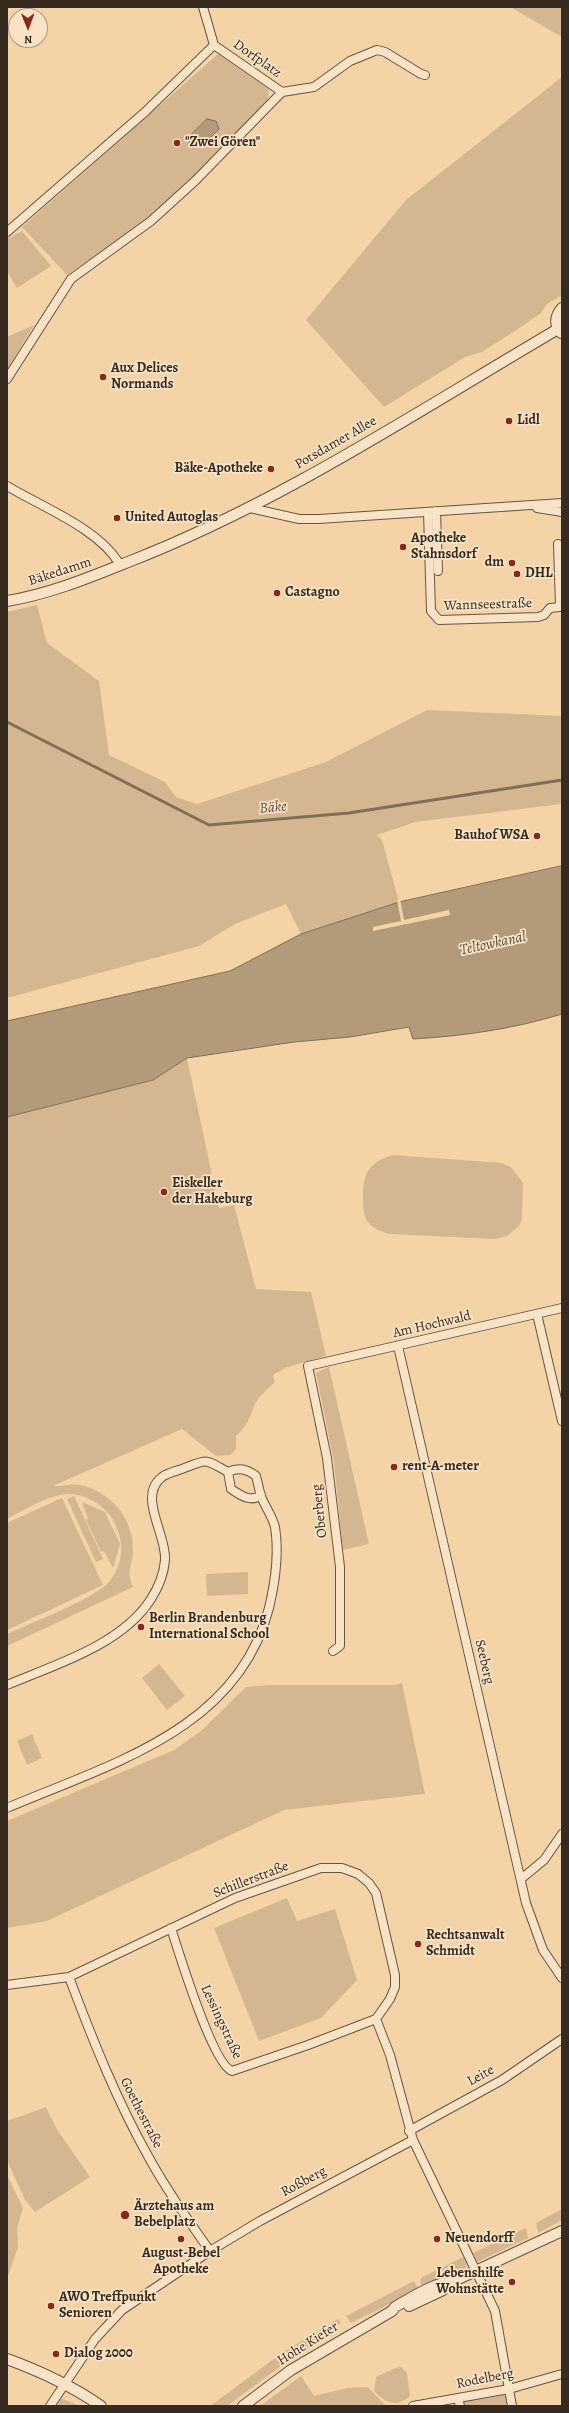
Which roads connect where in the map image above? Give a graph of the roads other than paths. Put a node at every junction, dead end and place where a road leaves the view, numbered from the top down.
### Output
1 (203, 7) edge
2 (214, 45) junction
3 (425, 75) dead end
4 (282, 92) junction
5 (7, 232) edge
6 (562, 308) edge
7 (560, 331) edge
8 (7, 379) edge
9 (7, 486) edge
10 (562, 503) edge
11 (532, 507) junction
12 (250, 508) junction
13 (432, 511) junction
14 (562, 512) edge
15 (558, 544) dead end
16 (120, 565) junction
17 (438, 571) dead end
18 (7, 601) edge
19 (562, 1308) edge
20 (537, 1314) junction
21 (398, 1346) junction
22 (308, 1366) joint
23 (562, 1421) edge
24 (228, 1472) junction
25 (261, 1495) junction
26 (333, 1651) dead end
27 (7, 1684) edge
28 (7, 1808) edge
29 (562, 1834) edge
30 (521, 1880) junction
31 (172, 1928) junction
32 (69, 1977) junction
33 (562, 1978) edge
34 (7, 1985) edge
35 (376, 2019) junction
36 (562, 2039) edge
37 (409, 2131) junction
38 (413, 2140) junction
39 (562, 2231) edge
40 (210, 2251) junction
41 (476, 2271) junction
42 (7, 2358) edge
43 (562, 2375) edge
44 (63, 2384) junction
45 (509, 2389) junction
46 (459, 2402) edge
47 (50, 2406) edge
48 (101, 2406) edge
49 (243, 2406) edge
50 (413, 2406) edge
51 (512, 2406) edge

1 - 2 street
2 - 4 street, Dorfplatz
2 - 5 street, Dorfplatz
3 - 4 street
4 - 8 street, Dorfplatz
6 - 7 street
7 - 12 street, Potsdamer Allee
9 - 16 street
10 - 11 street
11 - 13 street
11 - 14 street
12 - 13 street
12 - 16 street, Potsdamer Allee
13 - 15 street, Wannseestraße
13 - 17 street
16 - 18 street, Bäkedamm
19 - 20 street, Am Hochwald
20 - 21 street, Am Hochwald
20 - 23 street
21 - 22 street, Am Hochwald
21 - 30 street, Seeberg
22 - 26 street, Oberberg
24 - 25 street
24 - 25 street
24 - 27 street
25 - 28 street
29 - 30 street
30 - 33 street, Seeberg
31 - 32 street, Schillerstraße
31 - 35 street, Lessingstraße
31 - 35 street, Schillerstraße
32 - 34 street, Schillerstraße
32 - 40 street, Goethestraße
35 - 37 street
36 - 37 street, Leite
37 - 38 street
38 - 40 street, Roßberg
38 - 41 street
39 - 41 street, Hohe Kiefer
40 - 44 street, Roßberg
41 - 45 street
41 - 49 street, Hohe Kiefer
42 - 44 street
43 - 45 street, Rodelberg
44 - 47 street, Roßberg
44 - 48 street
45 - 46 street, Rodelberg
45 - 51 street
46 - 50 street, Rodelberg

